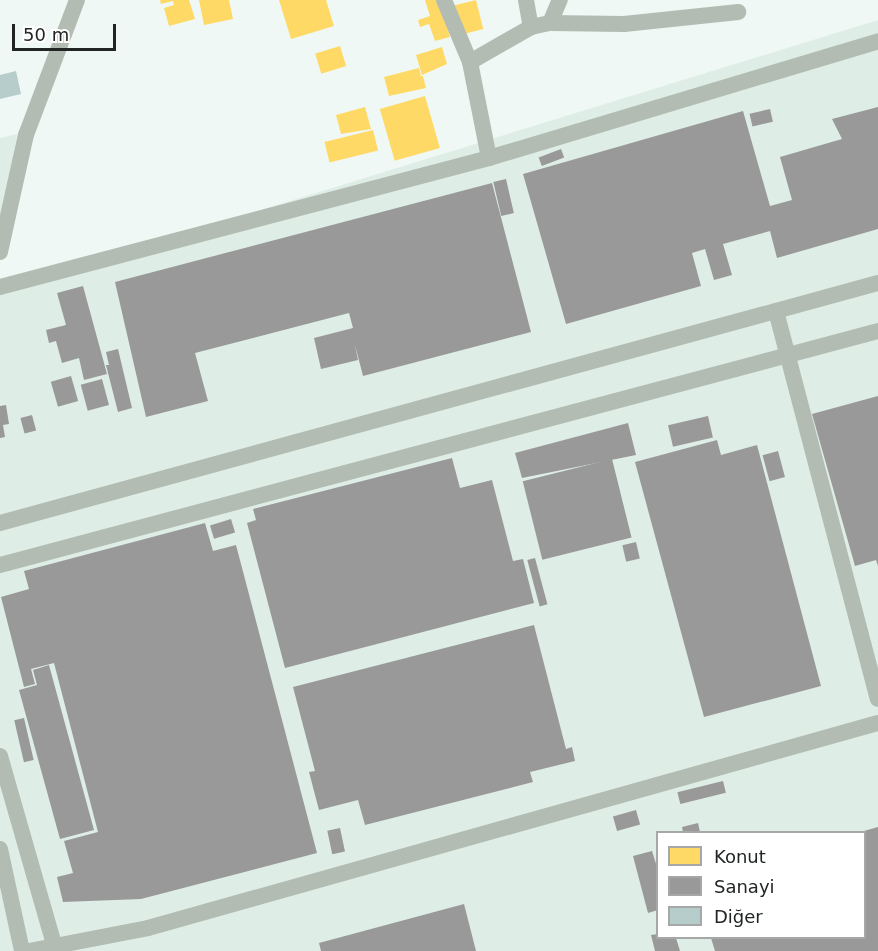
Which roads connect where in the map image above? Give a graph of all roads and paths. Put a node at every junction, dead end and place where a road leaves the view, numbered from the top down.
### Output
1 (77, 0) edge
2 (444, 0) edge
3 (526, 0) edge
4 (560, 0) edge
5 (738, 12) dead end
6 (550, 23) junction
7 (531, 27) junction
8 (878, 41) edge
9 (470, 62) junction
10 (489, 158) junction
11 (0, 252) edge
12 (0, 280) edge
13 (878, 283) edge
14 (0, 287) edge
15 (776, 311) junction
16 (878, 331) edge
17 (786, 357) junction
18 (0, 523) edge
19 (0, 565) edge
20 (878, 699) edge
21 (878, 723) edge
22 (0, 756) edge
23 (0, 849) edge
24 (56, 950) edge
25 (22, 951) edge
26 (29, 951) edge

1 - 11 street
2 - 9 street
3 - 7 street
4 - 6 street
5 - 6 street
6 - 7 street
7 - 9 street
8 - 10 street
9 - 10 street
10 - 14 street
12 - 14 street
13 - 15 street
15 - 17 street
15 - 18 street
16 - 17 street
17 - 19 street
17 - 20 street
21 - 24 street
22 - 24 street
23 - 25 street
24 - 26 street

